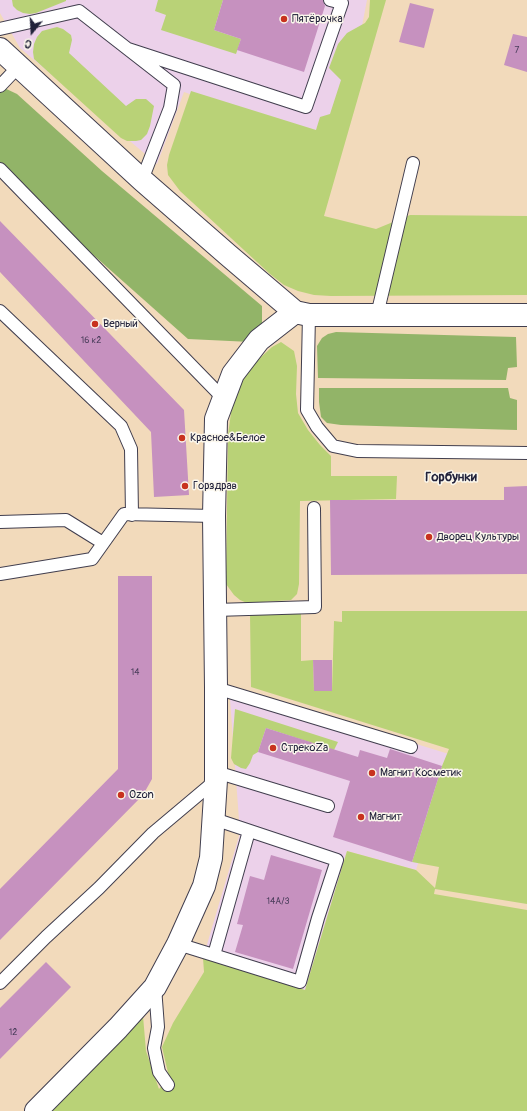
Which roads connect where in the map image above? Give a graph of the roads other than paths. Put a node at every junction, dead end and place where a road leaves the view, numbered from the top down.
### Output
1 (330, 0) edge
2 (0, 29) edge
3 (0, 49) edge
4 (128, 49) junction
5 (19, 66) junction
6 (180, 66) junction
7 (174, 84) junction
8 (0, 86) edge
9 (413, 163) dead end
10 (0, 169) edge
11 (142, 180) junction
12 (0, 311) edge
13 (302, 313) junction
14 (377, 315) junction
15 (527, 315) edge
16 (223, 398) junction
17 (527, 453) edge
18 (314, 508) dead end
19 (132, 515) junction
20 (214, 516) junction
21 (0, 522) edge
22 (103, 543) junction
23 (0, 574) edge
24 (215, 610) junction
25 (216, 688) junction
26 (411, 747) dead end
27 (216, 776) junction
28 (328, 806) dead end
29 (214, 819) junction
30 (250, 831) junction
31 (178, 944) junction
32 (214, 955) junction
33 (0, 983) edge
34 (155, 987) junction
35 (168, 1085) dead end
36 (36, 1111) edge

1 - 6 lane
2 - 4 lane
3 - 5 street
4 - 6 lane
4 - 7 lane
5 - 8 lane
5 - 11 street
6 - 7 lane
7 - 11 lane
9 - 14 lane
10 - 16 lane
11 - 13 street
12 - 19 lane
13 - 14 street
13 - 16 street
13 - 17 lane
14 - 15 street
16 - 20 street
18 - 24 lane
19 - 20 lane
19 - 22 lane
20 - 24 street
21 - 22 lane
22 - 23 lane
24 - 25 street
25 - 26 lane
25 - 27 street
27 - 28 lane
27 - 29 street
27 - 33 lane
29 - 30 lane
29 - 31 street
30 - 32 lane
30 - 32 lane
31 - 32 lane
31 - 34 street
34 - 35 lane
34 - 36 street

